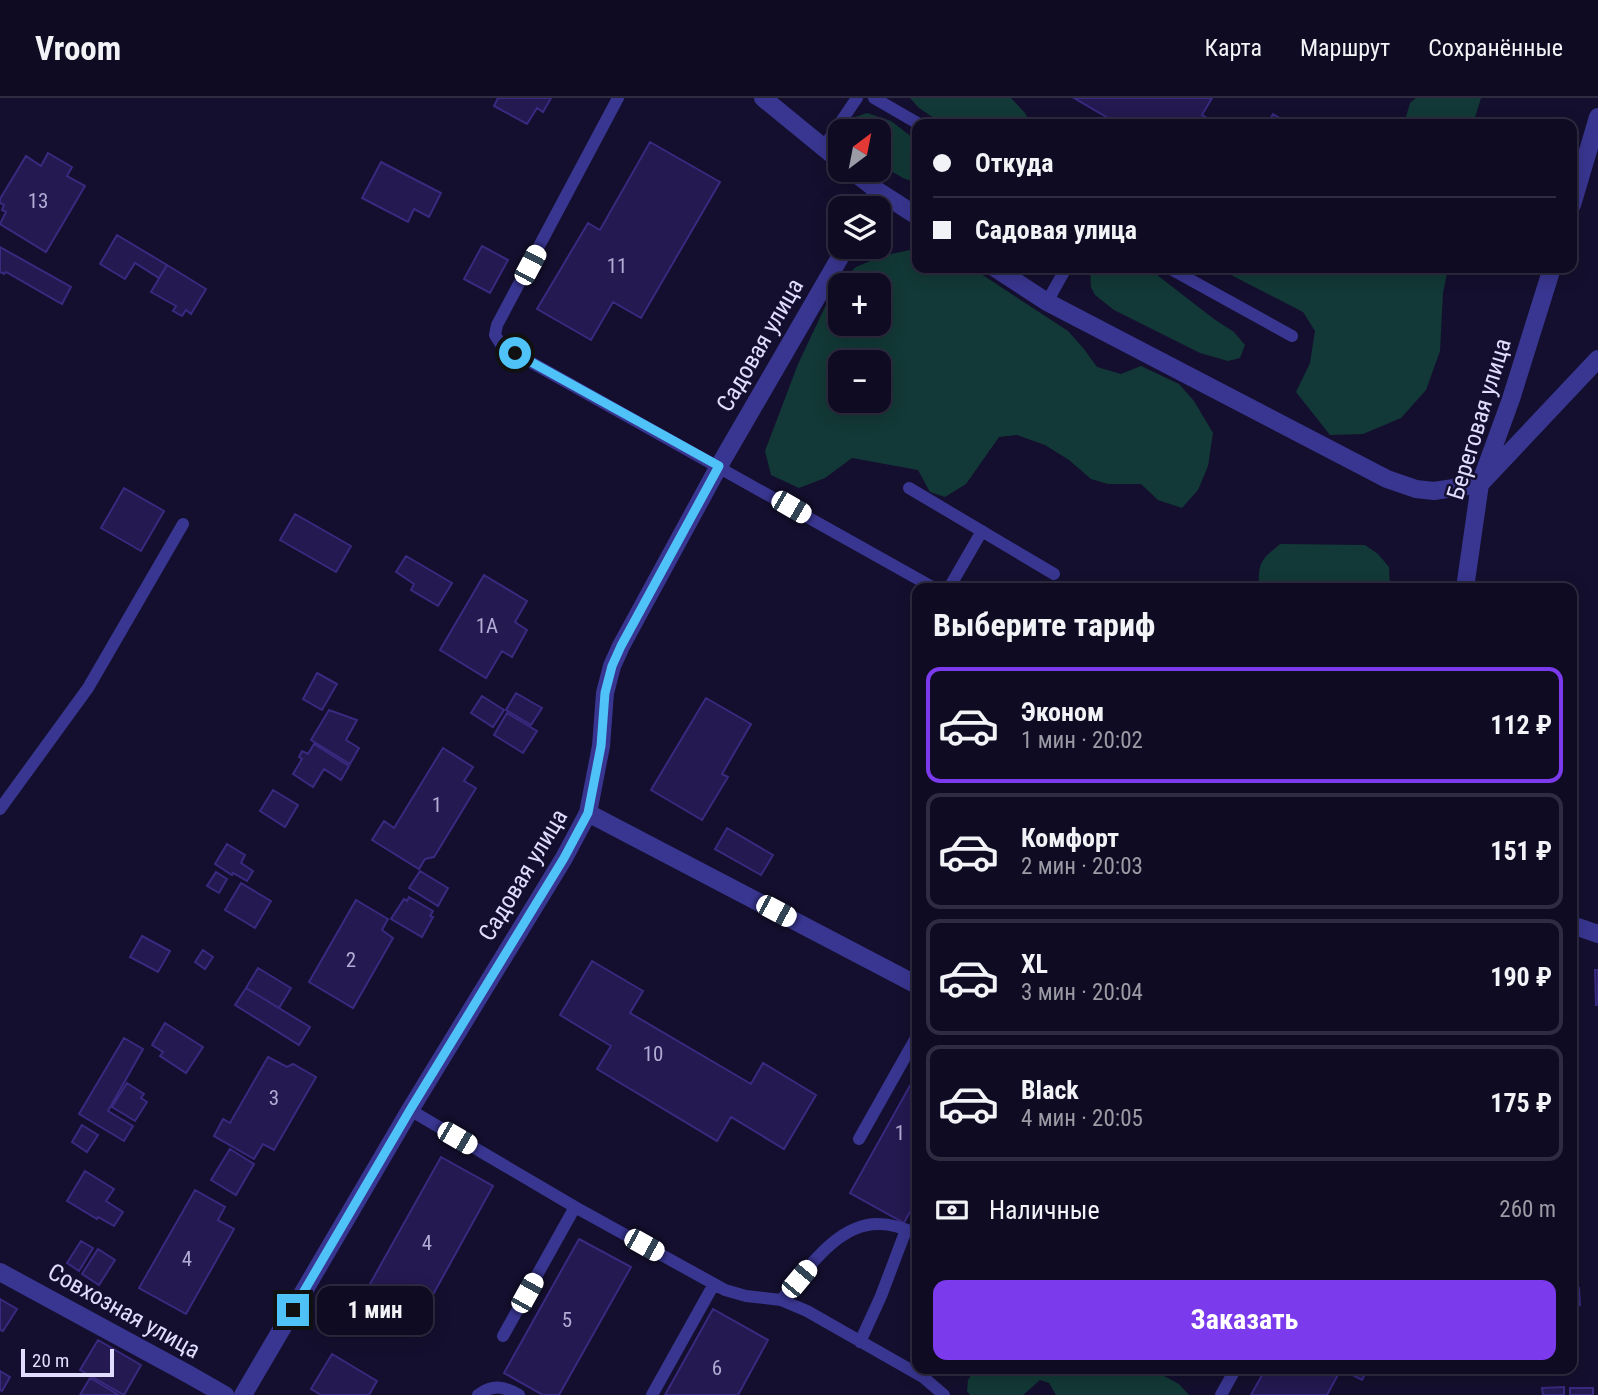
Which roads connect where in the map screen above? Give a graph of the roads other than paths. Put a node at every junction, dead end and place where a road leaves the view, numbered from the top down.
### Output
1 (618, 98) edge
2 (763, 98) edge
3 (858, 98) edge
4 (874, 98) edge
5 (1598, 117) edge
6 (912, 120) edge
7 (823, 148) junction
8 (828, 152) edge
9 (866, 182) edge
10 (1577, 188) edge
11 (878, 191) junction
12 (875, 196) edge
13 (912, 213) edge
14 (839, 259) edge
15 (1003, 273) edge
16 (1063, 273) edge
17 (1178, 273) edge
18 (1550, 273) edge
19 (1048, 302) junction
20 (1292, 335) dead end
21 (1598, 359) edge
22 (719, 466) junction
23 (1480, 484) junction
24 (909, 488) dead end
25 (183, 524) dead end
26 (982, 531) junction
27 (1054, 574) dead end
28 (925, 583) edge
29 (951, 583) edge
30 (1466, 583) edge
31 (0, 809) edge
32 (588, 813) junction
33 (1577, 927) edge
34 (1598, 934) edge
35 (912, 982) edge
36 (912, 1046) edge
37 (410, 1110) junction
38 (859, 1139) dead end
39 (575, 1207) junction
40 (912, 1232) edge
41 (0, 1272) edge
42 (714, 1284) junction
43 (781, 1300) junction
44 (503, 1336) dead end
45 (860, 1342) junction
46 (912, 1371) edge
47 (918, 1374) edge
48 (1233, 1374) edge
49 (225, 1395) edge
50 (243, 1395) edge
51 (478, 1395) edge
52 (519, 1395) edge
53 (652, 1395) edge
54 (944, 1395) edge
55 (1221, 1395) edge

1 - 22 lane
2 - 7 street
3 - 7 lane
4 - 6 lane
5 - 10 street
7 - 8 street
9 - 11 street
11 - 12 street
11 - 13 street
14 - 22 street, Садовая улица
15 - 19 street
16 - 19 lane
17 - 20 lane
18 - 23 street, Береговая улица
19 - 23 street
21 - 23 street
22 - 28 lane
22 - 32 street, Садовая улица
23 - 30 street, Береговая улица
24 - 26 lane
25 - 31 lane
26 - 27 lane
26 - 29 lane
32 - 35 street
32 - 37 street, Садовая улица
33 - 34 street
36 - 38 lane
37 - 39 lane
37 - 50 street, Садовая улица
39 - 42 lane
39 - 44 lane
40 - 43 lane
40 - 45 lane
41 - 49 street, Совхозная улица
42 - 43 lane
42 - 53 lane
43 - 45 lane
45 - 46 lane
47 - 54 lane
48 - 55 lane
51 - 52 lane

